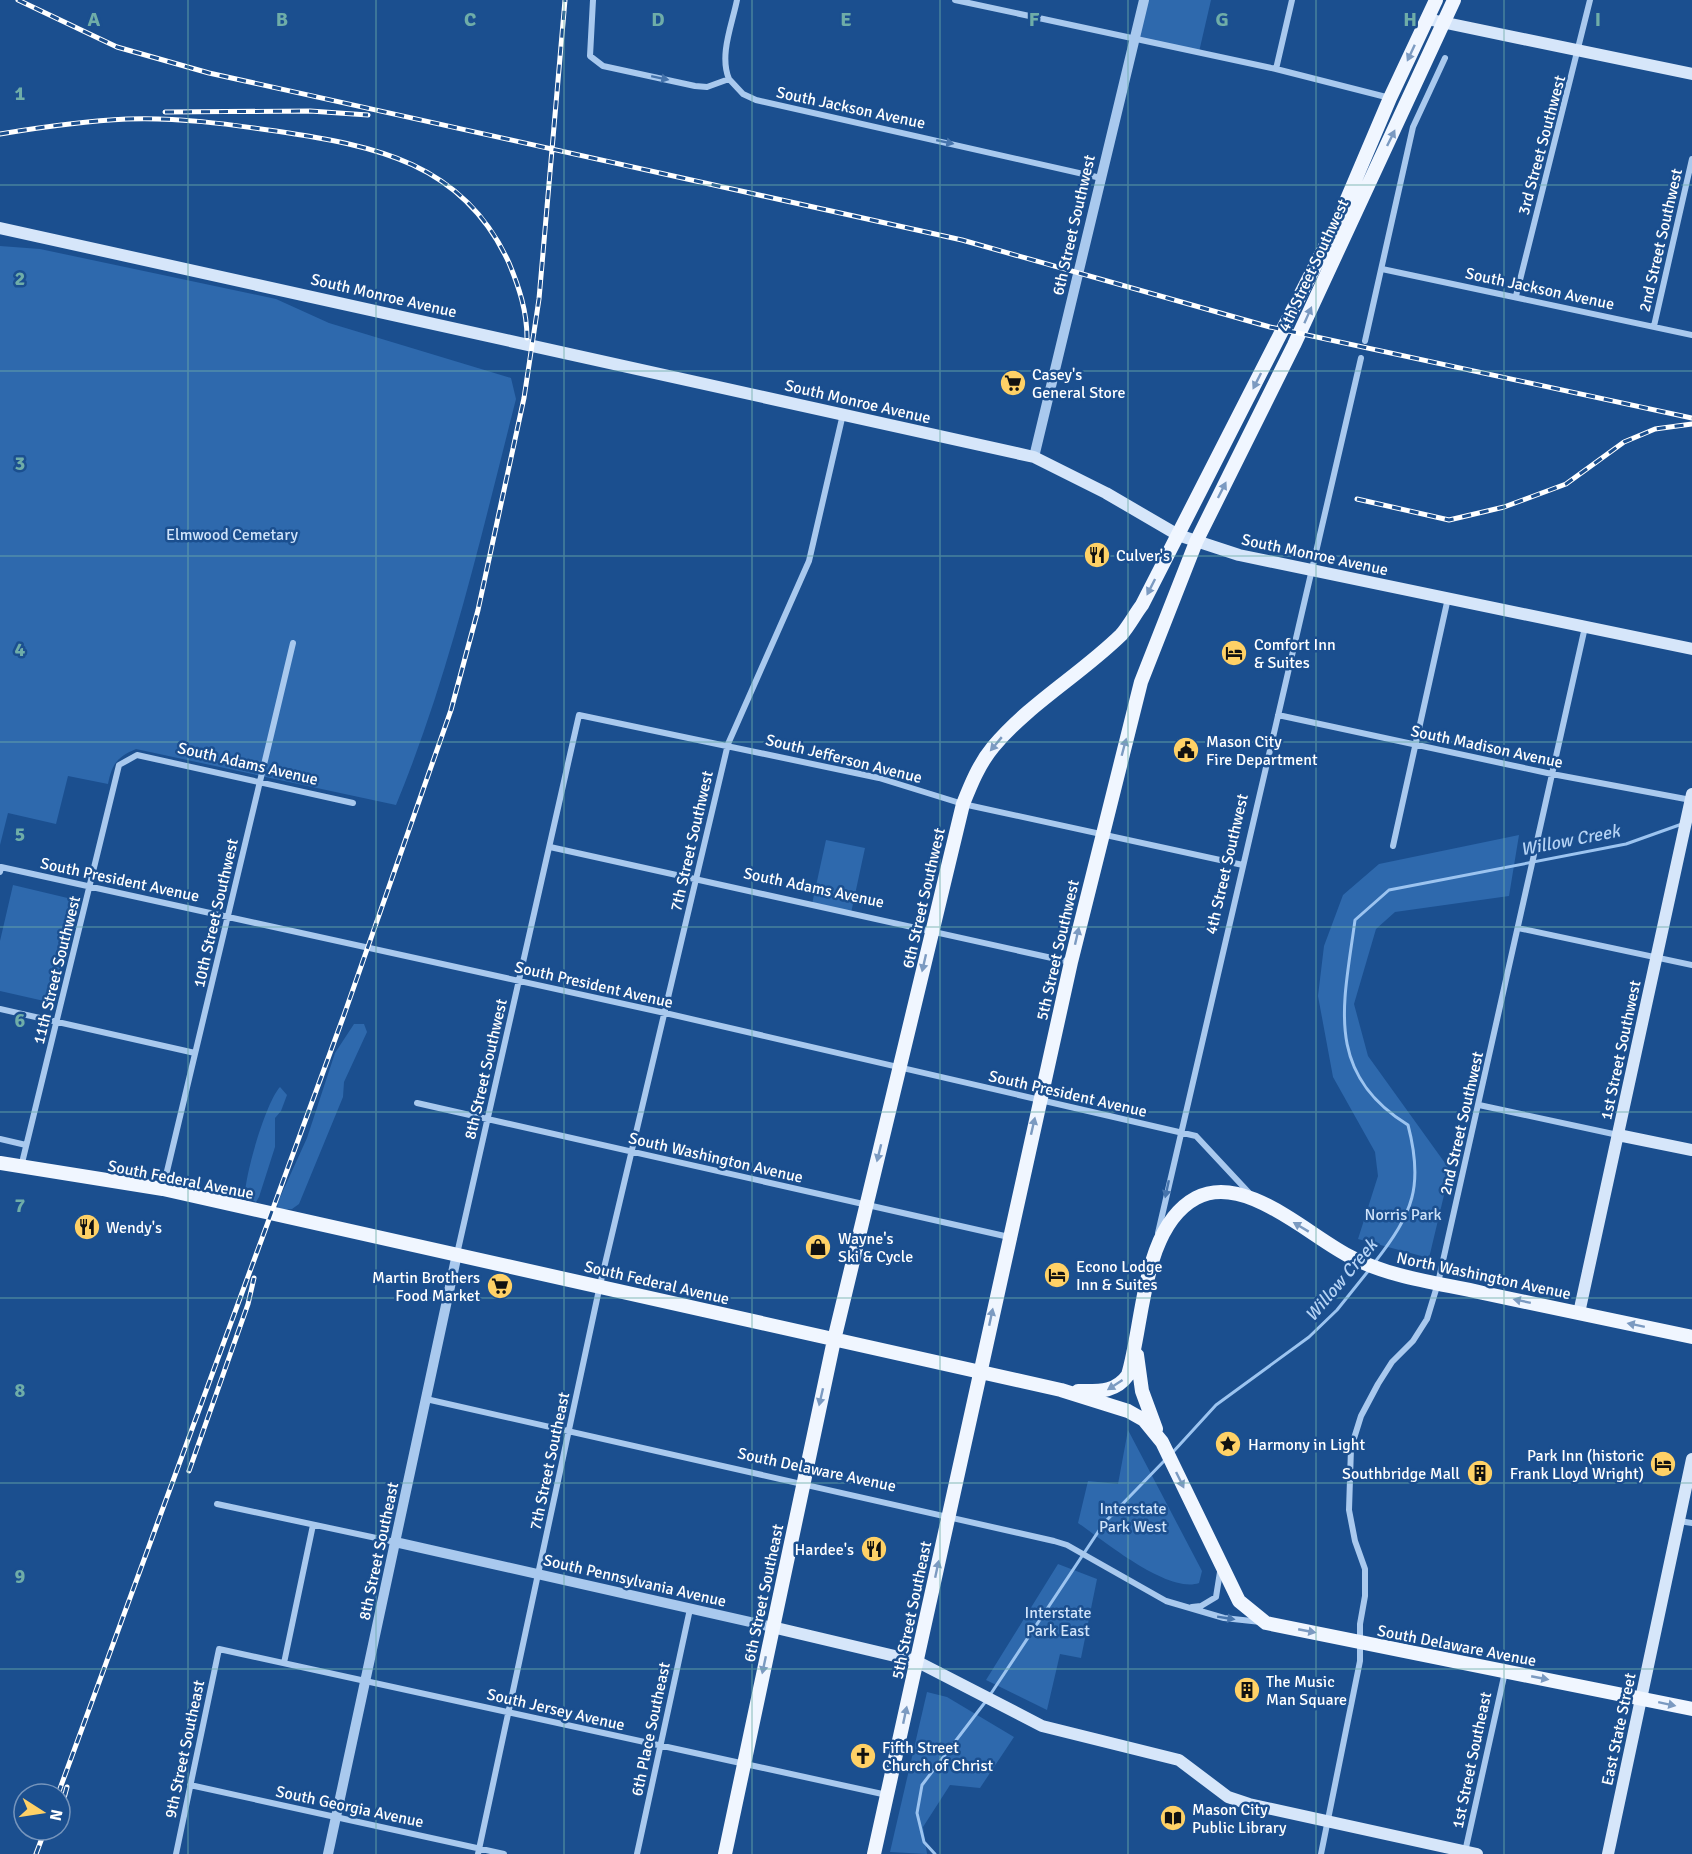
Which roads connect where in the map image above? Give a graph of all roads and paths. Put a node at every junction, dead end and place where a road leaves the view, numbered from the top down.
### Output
1 (593, 0) edge
2 (737, 0) edge
3 (955, 0) edge
4 (1144, 0) edge
5 (1292, 0) edge
6 (1436, 0) edge
7 (1454, 0) edge
8 (1590, 0) edge
9 (1427, 19) junction
10 (1444, 22) junction
11 (1135, 39) junction
12 (1580, 50) junction
13 (1445, 58) dead end
14 (1276, 69) junction
15 (1692, 74) edge
16 (729, 79) junction
17 (1390, 98) junction
18 (1692, 159) edge
19 (1101, 178) junction
20 (0, 228) edge
21 (0, 234) edge
22 (48, 237) junction
23 (1382, 269) junction
24 (1516, 296) junction
25 (1654, 326) junction
26 (1692, 335) edge
27 (1365, 340) dead end
28 (1361, 358) dead end
29 (843, 414) junction
30 (1034, 457) junction
31 (1178, 535) junction
32 (1196, 542) junction
33 (1312, 570) junction
34 (1448, 598) junction
35 (1585, 627) junction
36 (293, 643) dead end
37 (1692, 649) edge
38 (579, 715) joint
39 (1278, 715) junction
40 (728, 744) junction
41 (1415, 744) junction
42 (137, 755) joint
43 (1552, 774) junction
44 (260, 782) junction
45 (1691, 799) edge
46 (353, 803) dead end
47 (963, 804) junction
48 (1101, 835) junction
49 (1393, 846) dead end
50 (549, 847) junction
51 (1243, 865) junction
52 (1, 869) edge
53 (696, 879) junction
54 (90, 886) junction
55 (228, 917) junction
56 (1518, 928) junction
57 (932, 930) junction
58 (1657, 957) junction
59 (1071, 962) junction
60 (1692, 965) edge
61 (519, 981) junction
62 (0, 1009) edge
63 (665, 1013) junction
64 (58, 1021) junction
65 (195, 1053) junction
66 (899, 1069) junction
67 (1039, 1101) junction
68 (417, 1104) dead end
69 (1479, 1105) junction
70 (488, 1119) junction
71 (1180, 1132) junction
72 (1618, 1135) junction
73 (0, 1139) edge
74 (26, 1145) junction
75 (1692, 1150) edge
76 (631, 1151) junction
77 (0, 1163) edge
78 (21, 1167) junction
79 (163, 1189) junction
80 (1253, 1196) junction
81 (866, 1206) junction
82 (1009, 1237) junction
83 (457, 1254) junction
84 (1149, 1272) junction
85 (1438, 1283) junction
86 (600, 1286) junction
87 (1579, 1313) junction
88 (1692, 1337) edge
89 (1136, 1339) junction
90 (834, 1340) junction
91 (978, 1374) junction
92 (1061, 1390) junction
93 (426, 1399) junction
94 (569, 1431) junction
95 (1162, 1442) junction
96 (1692, 1459) edge
97 (803, 1483) junction
98 (217, 1504) dead end
99 (948, 1515) junction
100 (1679, 1521) junction
101 (1692, 1523) edge
102 (313, 1525) junction
103 (395, 1542) junction
104 (1219, 1561) junction
105 (538, 1575) junction
106 (1188, 1607) junction
107 (690, 1609) junction
108 (1266, 1623) junction
109 (772, 1628) junction
110 (1359, 1642) junction
111 (219, 1649) joint
112 (916, 1661) junction
113 (284, 1663) junction
114 (1505, 1671) junction
115 (365, 1681) junction
116 (1641, 1698) junction
117 (1692, 1709) edge
118 (508, 1712) junction
119 (660, 1747) junction
120 (743, 1765) junction
121 (189, 1785) junction
122 (887, 1795) junction
123 (336, 1817) junction
124 (1328, 1822) junction
125 (479, 1851) edge
126 (1469, 1853) edge
127 (176, 1854) edge
128 (328, 1854) edge
129 (504, 1854) edge
130 (637, 1854) edge
131 (725, 1854) edge
132 (874, 1854) edge
133 (1321, 1854) edge
134 (1608, 1854) edge

1 -> 16 street
2 - 16 street
3 - 11 street
4 - 11 street, 6th Street Southwest
5 - 14 street
6 - 9 main road, 4th Street Southwest
7 - 10 main road, 4th Street Southwest
8 - 12 street, 3rd Street Southwest
9 - 10 main road
9 -> 17 main road, 4th Street Southwest
10 - 12 main road
32 -> 10 main road, 4th Street Southwest
11 - 14 street
11 - 19 street, 6th Street Southwest
12 - 15 main road
12 - 24 street, 3rd Street Southwest
13 - 23 street
14 - 17 street
16 -> 19 street, South Jackson Avenue
17 -> 31 main road, 4th Street Southwest
18 - 25 street, 2nd Street Southwest
19 - 30 street, 6th Street Southwest
20 - 22 main road, South Monroe Avenue
21 - 22 street
22 - 29 main road, South Monroe Avenue
23 - 24 street, South Jackson Avenue
23 - 27 street
24 - 25 street, South Jackson Avenue
25 - 26 street, South Jackson Avenue
28 - 33 street, 4th Street Southwest
29 - 30 main road, South Monroe Avenue
29 - 40 street, 7th Street Southwest
30 - 31 main road, South Monroe Avenue
31 - 32 main road, South Monroe Avenue
31 -> 47 main road, 6th Street Southwest
32 - 33 main road, South Monroe Avenue
48 -> 32 main road, 5th Street Southwest
33 - 34 main road, South Monroe Avenue
33 - 39 street, 4th Street Southwest
34 - 35 main road, South Monroe Avenue
34 - 41 street
35 - 37 main road, South Monroe Avenue
35 - 43 street, 2nd Street Southwest
36 - 44 street, 10th Street Southwest
38 - 40 street, South Jefferson Avenue
38 - 50 street, 8th Street Southwest
39 - 41 street, South Madison Avenue
39 - 51 street, 4th Street Southwest
40 - 47 street, South Jefferson Avenue
40 - 53 street, 7th Street Southwest
41 - 43 street, South Madison Avenue
41 - 49 street
42 - 44 street, South Adams Avenue
42 - 54 street, 11th Street Southwest
43 - 45 street, South Madison Avenue
43 - 56 street, 2nd Street Southwest
44 - 46 street, South Adams Avenue
44 - 55 street, 10th Street Southwest
45 - 58 main road, 1st Street Southwest
47 - 48 street, South Jefferson Avenue
47 - 57 main road, 6th Street Southwest
48 - 51 street, South Jefferson Avenue
59 -> 48 main road, 5th Street Southwest
50 - 53 street, South Adams Avenue
50 - 61 street, 8th Street Southwest
51 - 71 street, 4th Street Southwest
52 - 54 street, South President Avenue
53 - 57 street, South Adams Avenue
53 - 63 street, 7th Street Southwest
54 - 55 street, South President Avenue
54 - 64 street, 11th Street Southwest
55 - 61 street, South President Avenue
55 - 65 street, 10th Street Southwest
56 - 58 street
56 - 69 street, 2nd Street Southwest
57 - 59 street, South Adams Avenue
57 -> 66 main road, 6th Street Southwest
58 - 60 street
58 - 72 main road, 1st Street Southwest
59 - 67 main road, 5th Street Southwest
61 - 63 street, South President Avenue
61 - 70 street, 8th Street Southwest
62 - 64 street
63 - 66 street, South President Avenue
63 - 76 street, 7th Street Southwest
64 - 65 street
64 - 74 street, 11th Street Southwest
65 - 79 street, 10th Street Southwest
66 - 67 street, South President Avenue
66 -> 81 main road, 6th Street Southwest
67 - 71 street, South President Avenue
82 -> 67 main road, 5th Street Southwest
68 - 70 street, South Washington Avenue
69 - 72 street
69 - 85 street, 2nd Street Southwest
70 - 76 street, South Washington Avenue
70 - 83 street, 8th Street Southwest
71 - 80 street
71 -> 84 street, 4th Street Southwest
72 - 75 main road
72 - 87 main road, 1st Street Southwest
73 - 74 street
74 - 78 street, 11th Street Southwest
76 - 81 street, South Washington Avenue
76 - 86 street, 7th Street Southwest
77 - 78 main road, South Federal Avenue
78 - 79 main road, South Federal Avenue
79 - 83 main road, South Federal Avenue
80 - 84 main road, North Washington Avenue
85 -> 80 main road, North Washington Avenue
81 - 82 street, South Washington Avenue
81 - 90 main road, 6th Street Southwest
91 -> 82 main road, 5th Street Southwest
83 - 86 main road, South Federal Avenue
83 - 93 street, 8th Street Southeast
84 - 89 main road, North Washington Avenue
87 -> 85 main road, North Washington Avenue
85 - 110 street, 2nd Street Southwest
86 - 90 main road, South Federal Avenue
86 - 94 street, 7th Street Southeast
88 -> 87 main road, North Washington Avenue
89 -> 92 main road, North Washington Avenue
89 - 95 main road
90 - 91 main road, South Federal Avenue
90 -> 97 main road, 6th Street Southeast
91 - 92 main road, South Federal Avenue
91 - 99 main road, 5th Street Southeast
92 - 95 main road, South Federal Avenue
93 - 94 street, South Delaware Avenue
93 - 103 street, 8th Street Southeast
94 - 97 street, South Delaware Avenue
94 - 105 street, 7th Street Southeast
95 -> 104 main road, South Federal Avenue
96 - 100 main road, East State Street
97 - 99 street, South Delaware Avenue
97 - 109 main road, 6th Street Southeast
98 - 102 street, South Pennsylvania Avenue
99 - 106 street, South Delaware Avenue
112 -> 99 main road, 5th Street Southeast
100 - 101 street
100 - 116 main road, East State Street
102 - 103 street, South Pennsylvania Avenue
102 - 113 street
103 - 105 street, South Pennsylvania Avenue
103 - 115 street, 8th Street Southeast
104 - 106 street
104 - 108 main road, South Delaware Avenue
105 - 107 street, South Pennsylvania Avenue
105 - 118 street, 7th Street Southeast
106 -> 108 street, South Delaware Avenue
107 - 109 street, South Pennsylvania Avenue
107 - 119 street, 6th Place Southeast
108 -> 110 main road, South Delaware Avenue
109 - 112 main road, South Pennsylvania Avenue
109 -> 120 main road, 6th Street Southeast
110 - 114 main road, South Delaware Avenue
110 - 124 street, 2nd Street Southwest
111 - 113 street, South Jersey Avenue
111 - 121 street, 9th Street Southeast
122 -> 112 main road, 5th Street Southeast
112 - 124 main road, South Pennsylvania Avenue
113 - 115 street, South Jersey Avenue
114 -> 116 main road, South Delaware Avenue
114 - 126 street, 1st Street Southeast
115 - 118 street, South Jersey Avenue
115 - 123 street, 8th Street Southeast
116 -> 117 main road, South Delaware Avenue
116 - 134 main road, East State Street
118 - 119 street, South Jersey Avenue
118 - 125 street, 7th Street Southeast
119 - 120 street, South Jersey Avenue
119 - 130 street, 6th Place Southeast
120 - 122 street, South Jersey Avenue
120 - 131 main road, 6th Street Southeast
121 - 123 street, South Georgia Avenue
121 - 127 street, 9th Street Southeast
122 - 132 main road, 5th Street Southeast
123 - 125 street, South Georgia Avenue
123 - 128 street, 8th Street Southeast
124 - 126 main road, South Pennsylvania Avenue
124 - 133 street, 2nd Street Southwest
125 - 129 street, South Georgia Avenue

